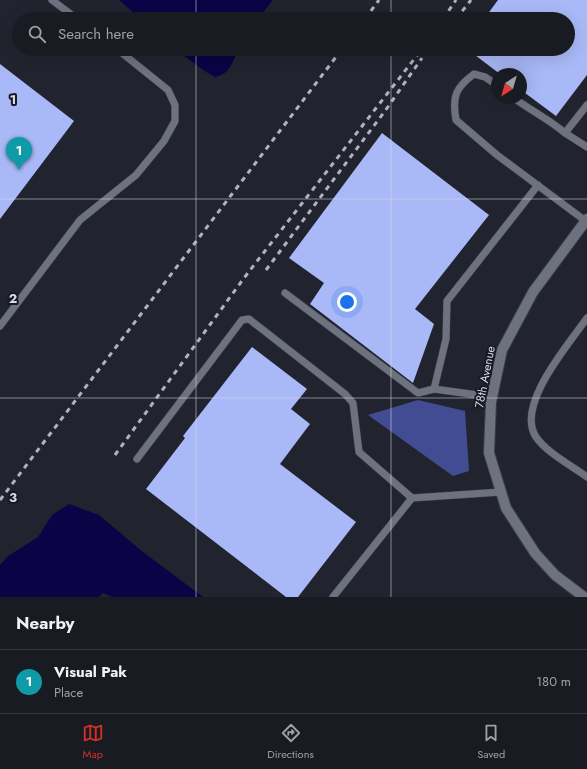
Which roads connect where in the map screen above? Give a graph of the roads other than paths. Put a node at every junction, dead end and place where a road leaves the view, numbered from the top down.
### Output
1 (52, 0) edge
2 (68, 12) edge
3 (126, 56) edge
4 (491, 81) edge
5 (522, 104) edge
6 (587, 105) edge
7 (565, 133) junction
8 (587, 147) edge
9 (538, 185) junction
10 (587, 221) edge
11 (285, 293) dead end
12 (587, 318) edge
13 (0, 326) edge
14 (434, 389) junction
15 (492, 397) junction
16 (137, 459) dead end
17 (587, 477) edge
18 (501, 492) junction
19 (412, 498) junction
20 (333, 597) edge
21 (584, 597) edge

1 - 2 lane
3 - 13 lane
4 - 9 lane
5 - 7 lane
6 - 7 lane
7 - 8 lane
9 - 10 lane
9 - 14 lane
10 - 15 street, 78th Avenue
11 - 14 lane
12 - 17 lane
14 - 15 lane
15 - 18 street, 78th Avenue
16 - 19 lane
18 - 19 lane
18 - 21 street, 78th Avenue
19 - 20 lane

